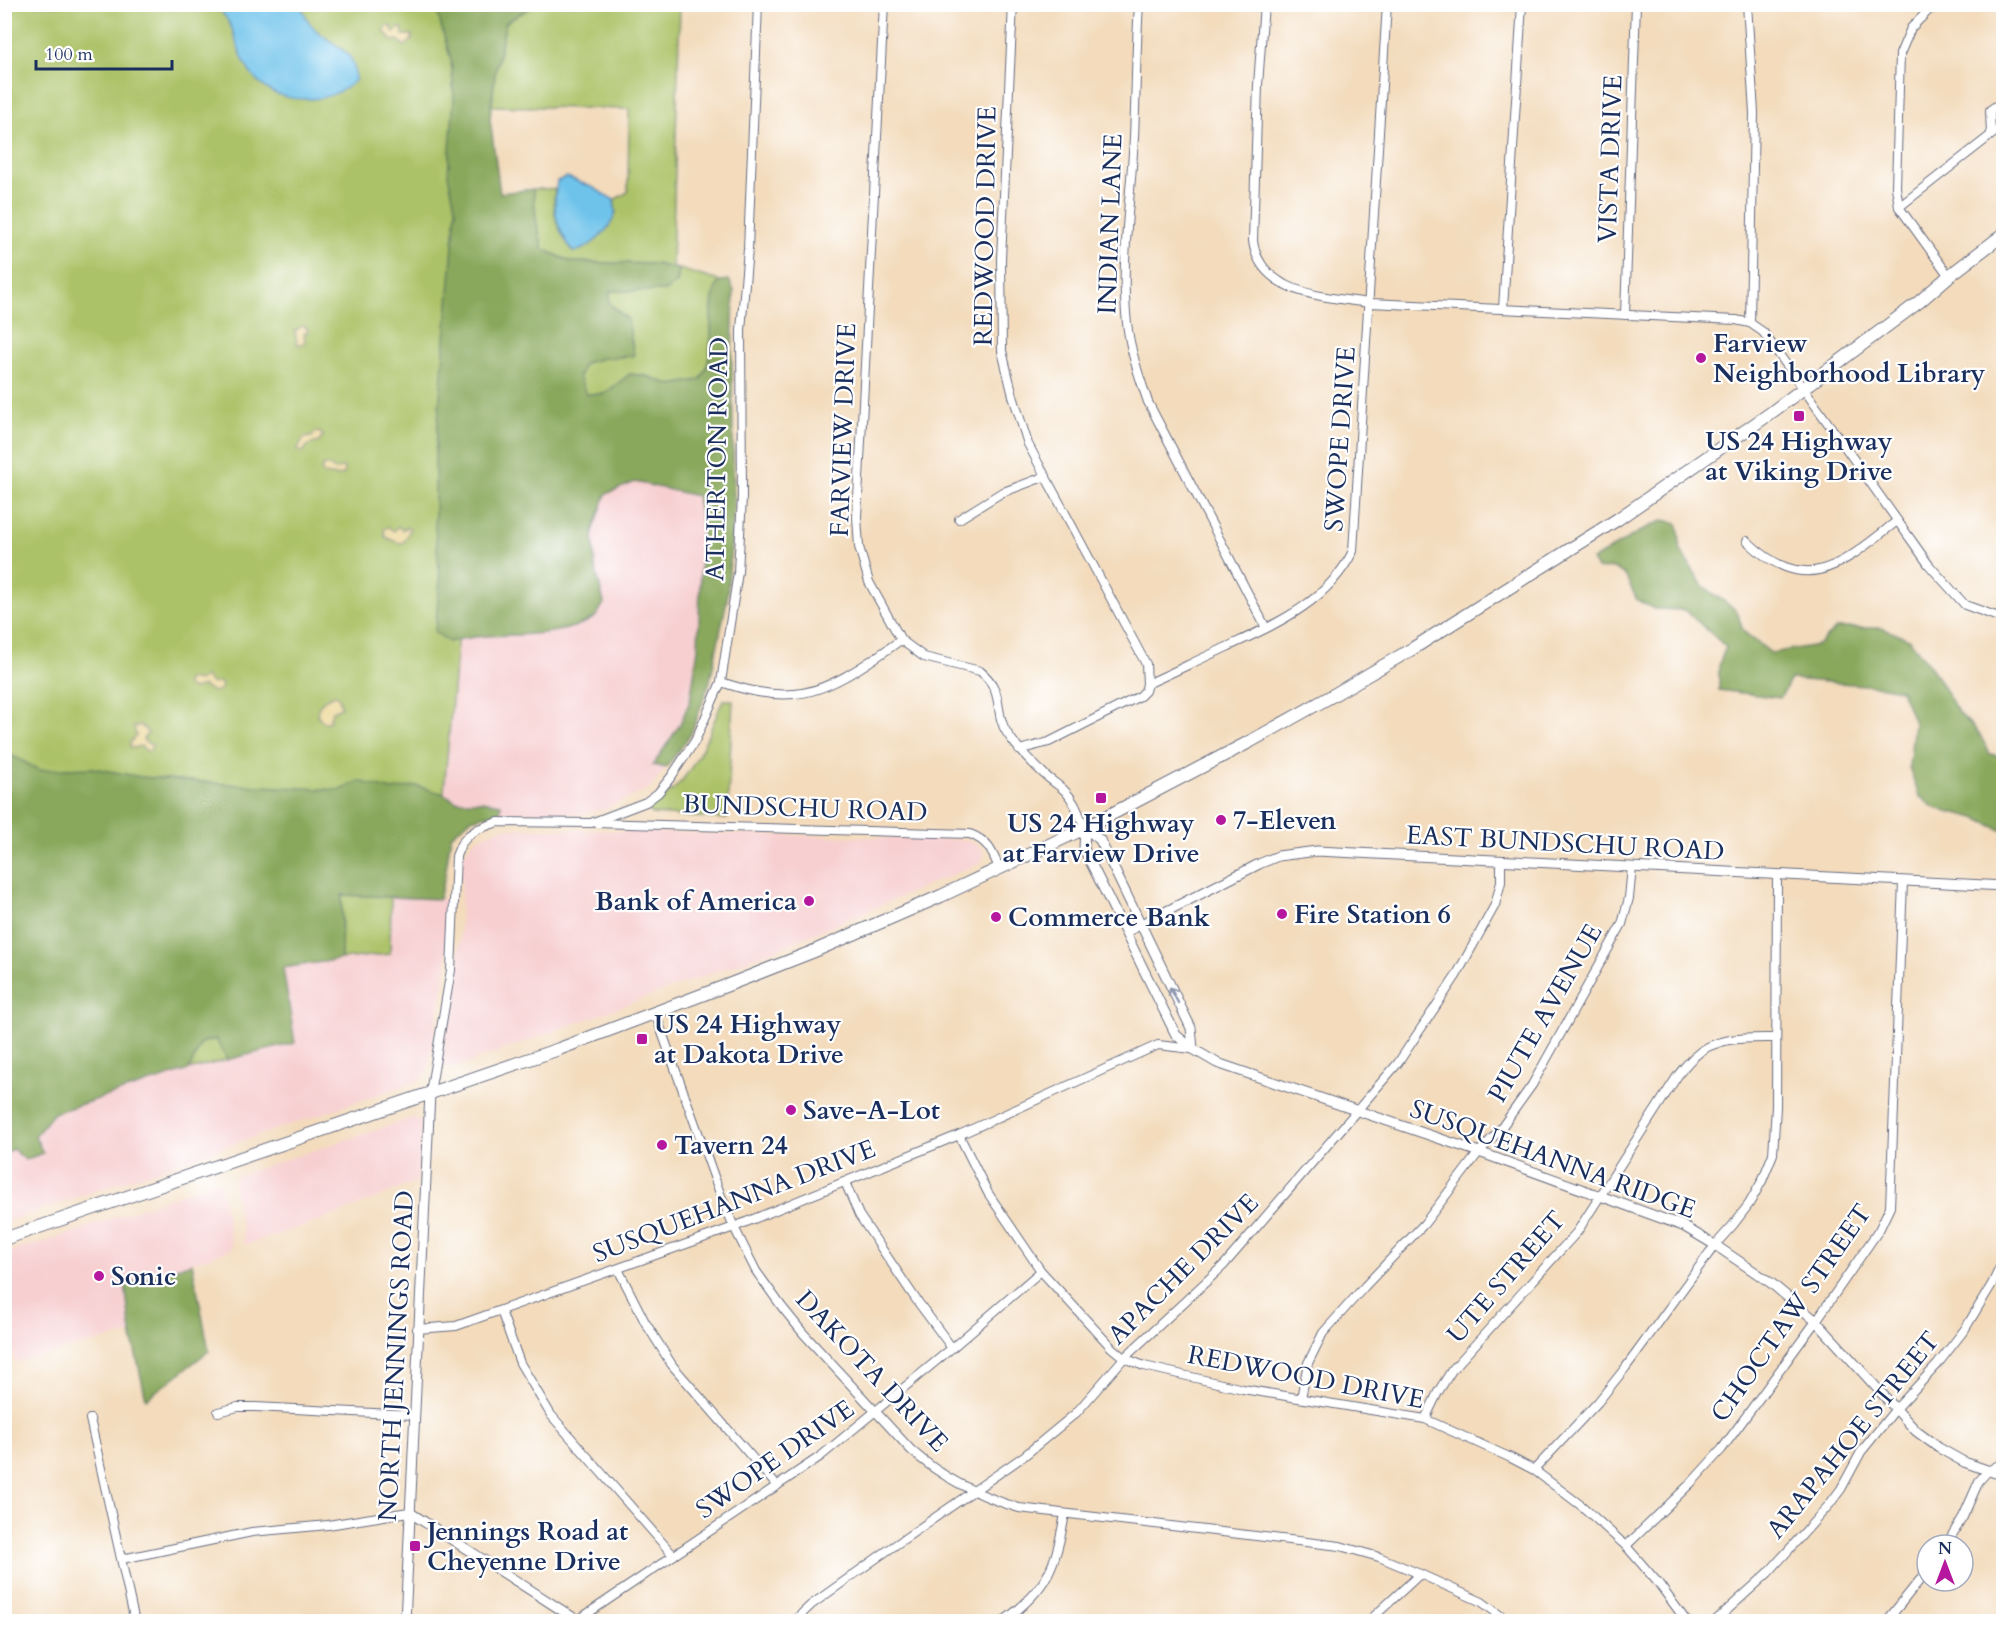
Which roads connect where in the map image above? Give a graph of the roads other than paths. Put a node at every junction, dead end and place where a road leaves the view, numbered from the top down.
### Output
1 (758, 4) edge
2 (884, 4) edge
3 (1013, 4) edge
4 (1138, 4) edge
5 (1264, 4) edge
6 (1387, 4) edge
7 (1522, 4) edge
8 (1636, 4) edge
9 (1747, 4) edge
10 (1940, 4) edge
11 (2004, 100) edge
12 (2004, 125) edge
13 (1991, 134) junction
14 (1899, 207) junction
15 (2004, 234) edge
16 (1949, 276) junction
17 (1370, 303) junction
18 (1503, 309) junction
19 (1625, 315) junction
20 (1749, 323) junction
21 (1804, 388) junction
22 (1046, 476) junction
23 (959, 519) dead end
24 (1897, 521) junction
25 (1747, 541) dead end
26 (2004, 620) edge
27 (1266, 628) junction
28 (901, 640) junction
29 (721, 682) junction
30 (1147, 684) junction
31 (1019, 750) junction
32 (591, 823) junction
33 (1085, 828) junction
34 (1501, 860) junction
35 (1632, 867) junction
36 (999, 868) junction
37 (1778, 876) junction
38 (1903, 882) junction
39 (1122, 886) junction
40 (2004, 886) edge
41 (1107, 893) junction
42 (1140, 925) junction
43 (1126, 932) junction
44 (655, 1013) junction
45 (1775, 1038) junction
46 (1193, 1049) junction
47 (430, 1093) junction
48 (1358, 1111) junction
49 (959, 1135) junction
50 (1479, 1152) junction
51 (845, 1182) junction
52 (1601, 1196) junction
53 (734, 1227) junction
54 (4, 1239) edge
55 (1715, 1245) junction
56 (2004, 1259) edge
57 (618, 1269) junction
58 (1041, 1271) junction
59 (501, 1311) junction
60 (1816, 1321) junction
61 (417, 1329) junction
62 (952, 1348) junction
63 (1124, 1358) junction
64 (1301, 1398) junction
65 (1894, 1410) junction
66 (877, 1411) junction
67 (218, 1412) dead end
68 (413, 1415) junction
69 (90, 1419) dead end
70 (1425, 1419) junction
71 (2004, 1462) edge
72 (1534, 1470) junction
73 (1988, 1471) junction
74 (2004, 1476) edge
75 (777, 1486) junction
76 (974, 1490) junction
77 (410, 1512) junction
78 (1065, 1514) junction
79 (1953, 1533) edge
80 (1626, 1546) junction
81 (673, 1555) junction
82 (122, 1559) junction
83 (1420, 1575) junction
84 (1915, 1586) edge
85 (579, 1621) edge
86 (135, 1622) edge
87 (405, 1622) edge
88 (793, 1622) edge
89 (1002, 1622) edge
90 (1368, 1622) edge
91 (1509, 1622) edge
92 (1687, 1622) edge
93 (1714, 1622) edge
94 (1886, 1622) edge

1 - 29 street, ATHERTON ROAD
2 - 28 street, FARVIEW DRIVE
3 - 22 street, REDWOOD DRIVE
4 - 27 street, INDIAN LANE
5 - 17 street
6 - 17 street, SWOPE DRIVE
7 - 18 street
8 - 19 street, VISTA DRIVE
9 - 20 street
10 - 14 street
11 - 13 street
12 - 13 street
13 - 14 street
14 - 16 street
15 - 16 highway
16 - 21 highway
17 - 18 street
17 - 27 street, SWOPE DRIVE
18 - 19 street
19 - 20 street
20 - 21 street
21 - 24 street
21 - 33 highway
22 - 23 street
22 - 30 street, REDWOOD DRIVE
24 - 25 street
24 - 26 street
27 - 30 street, SWOPE DRIVE
28 - 29 street
28 - 31 street, FARVIEW DRIVE
29 - 32 street, ATHERTON ROAD
30 - 31 street, SWOPE DRIVE
31 - 33 street, FARVIEW DRIVE
32 - 36 street, BUNDSCHU ROAD
32 - 47 street, ATHERTON ROAD
33 - 36 highway
33 - 39 street
33 - 41 street, SUSQUEHANNA RIDGE
34 - 35 street, EAST BUNDSCHU ROAD
34 - 42 street, EAST BUNDSCHU ROAD
34 - 48 street, APACHE DRIVE
35 - 37 street, EAST BUNDSCHU ROAD
35 - 50 street, PIUTE AVENUE
36 - 44 highway
37 - 38 street, EAST BUNDSCHU ROAD
37 - 45 street
38 - 40 street, EAST BUNDSCHU ROAD
38 - 60 street, CHOCTAW STREET
39 - 41 street
39 - 42 street
41 - 43 street, SUSQUEHANNA RIDGE
42 - 43 street, EAST BUNDSCHU ROAD
46 -> 42 street
43 - 46 street, SUSQUEHANNA RIDGE
44 - 47 highway
44 - 53 street, DAKOTA DRIVE
45 - 52 street, UTE STREET
45 - 55 street
46 - 48 street, SUSQUEHANNA RIDGE
46 - 49 street, SUSQUEHANNA DRIVE
47 - 54 highway
47 - 61 street, NORTH JENNINGS ROAD
48 - 50 street, SUSQUEHANNA RIDGE
48 - 63 street, APACHE DRIVE
49 - 51 street, SUSQUEHANNA DRIVE
49 - 58 street, REDWOOD DRIVE
50 - 52 street, SUSQUEHANNA RIDGE
50 - 64 street, PIUTE AVENUE
51 - 53 street, SUSQUEHANNA DRIVE
51 - 62 street
52 - 55 street, SUSQUEHANNA RIDGE
52 - 70 street, UTE STREET
53 - 57 street, SUSQUEHANNA DRIVE
53 - 66 street, DAKOTA DRIVE
55 - 60 street, SUSQUEHANNA RIDGE
55 - 72 street
56 - 65 street, ARAPAHOE STREET
57 - 59 street, SUSQUEHANNA DRIVE
57 - 75 street
58 - 62 street, SWOPE DRIVE
58 - 63 street, REDWOOD DRIVE
59 - 61 street, SUSQUEHANNA DRIVE
59 - 81 street
60 - 65 street, SUSQUEHANNA RIDGE
60 - 80 street, CHOCTAW STREET
61 - 68 street, NORTH JENNINGS ROAD
62 - 66 street, SWOPE DRIVE
63 - 64 street, REDWOOD DRIVE
63 - 76 street, APACHE DRIVE
64 - 70 street, REDWOOD DRIVE
65 - 73 street, SUSQUEHANNA RIDGE
65 - 93 street, ARAPAHOE STREET
66 - 75 street, SWOPE DRIVE
66 - 76 street, DAKOTA DRIVE
67 - 68 street
68 - 77 street, NORTH JENNINGS ROAD
69 - 82 street
70 - 72 street, REDWOOD DRIVE
71 - 73 street
72 - 80 street, REDWOOD DRIVE
73 - 74 street, SUSQUEHANNA RIDGE
73 - 79 street
75 - 81 street, SWOPE DRIVE
76 - 78 street, DAKOTA DRIVE
76 - 88 street, APACHE DRIVE
77 - 82 street
77 - 85 street
77 - 87 street, NORTH JENNINGS ROAD
78 - 83 street, DAKOTA DRIVE
78 - 89 street
80 - 92 street, REDWOOD DRIVE
81 - 85 street, SWOPE DRIVE
82 - 86 street
83 - 90 street
83 - 91 street, DAKOTA DRIVE
84 - 94 street

